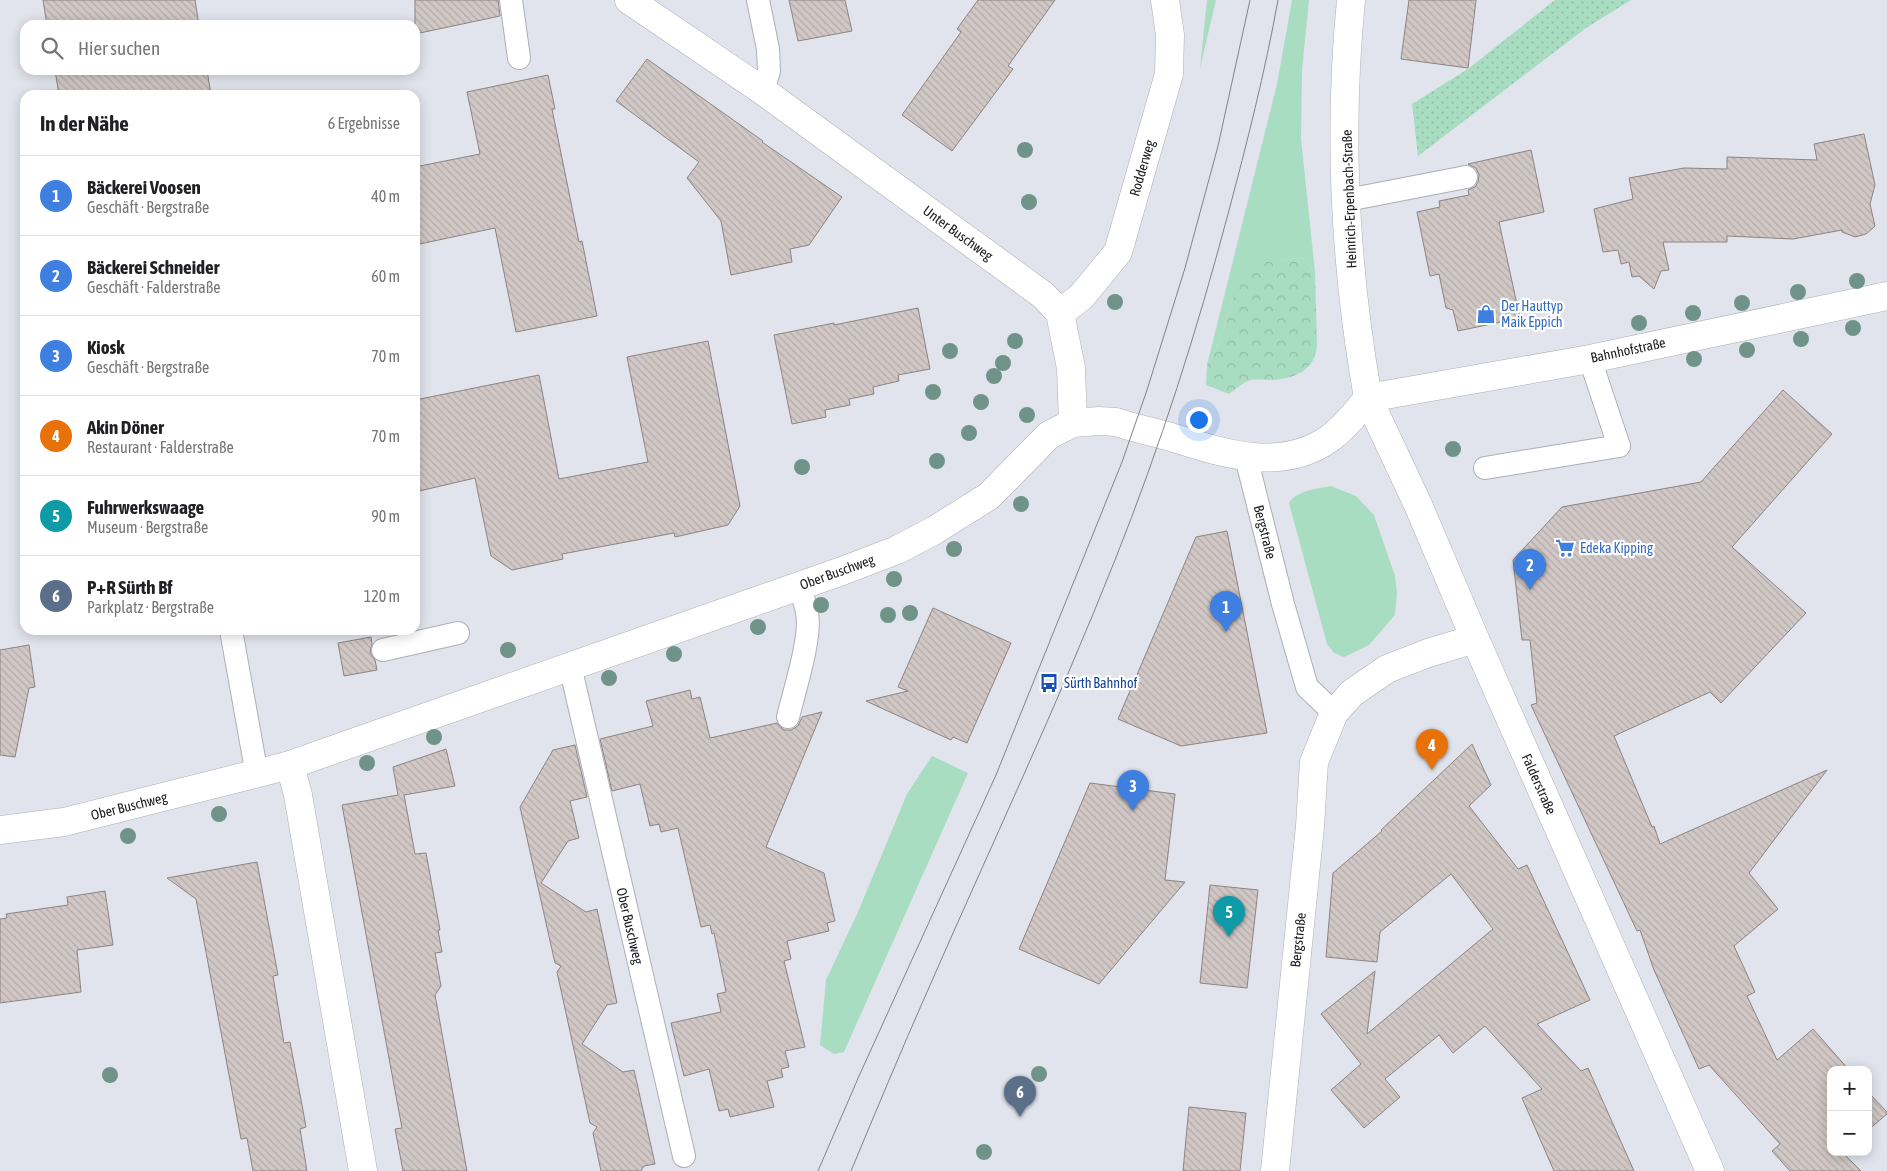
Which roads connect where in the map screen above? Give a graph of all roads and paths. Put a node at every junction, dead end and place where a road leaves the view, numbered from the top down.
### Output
1 (511, 0) edge
2 (629, 0) edge
3 (758, 0) edge
4 (1165, 0) edge
5 (1351, 0) edge
6 (519, 58) dead end
7 (763, 91) junction
8 (1466, 177) dead end
9 (1347, 200) junction
10 (1887, 296) edge
11 (1060, 313) junction
12 (1590, 359) junction
13 (1368, 398) junction
14 (1073, 423) junction
15 (1246, 457) junction
16 (1485, 468) dead end
17 (799, 586) junction
18 (458, 634) dead end
19 (232, 635) edge
20 (1475, 640) junction
21 (383, 650) dead end
22 (570, 666) junction
23 (1334, 713) junction
24 (788, 717) dead end
25 (290, 765) junction
26 (257, 775) junction
27 (0, 830) edge
28 (684, 1156) dead end
29 (363, 1171) edge
30 (1275, 1171) edge
31 (1710, 1171) edge

1 - 6 lane
2 - 7 street, Unter Buschweg
3 - 7 lane
4 - 11 street, Rodderweg
5 - 9 street, Heinrich-Erpenbach-Straße
7 - 11 street, Unter Buschweg
8 - 9 lane
9 - 13 street, Heinrich-Erpenbach-Straße
10 - 12 street, Bahnhofstraße
11 - 14 street
12 - 13 street, Bahnhofstraße
12 - 16 lane
13 - 15 street
13 - 20 street, Falderstraße
14 - 15 street
14 - 17 street, Ober Buschweg
15 - 23 lane, Bergstraße
17 - 22 street, Ober Buschweg
17 - 24 lane
18 - 21 lane
19 - 26 lane
20 - 23 street, Bergstraße
20 - 31 street, Falderstraße
22 - 25 street, Ober Buschweg
22 - 28 lane, Ober Buschweg
23 - 30 street, Bergstraße
25 - 26 street, Ober Buschweg
25 - 29 street
26 - 27 street, Ober Buschweg

